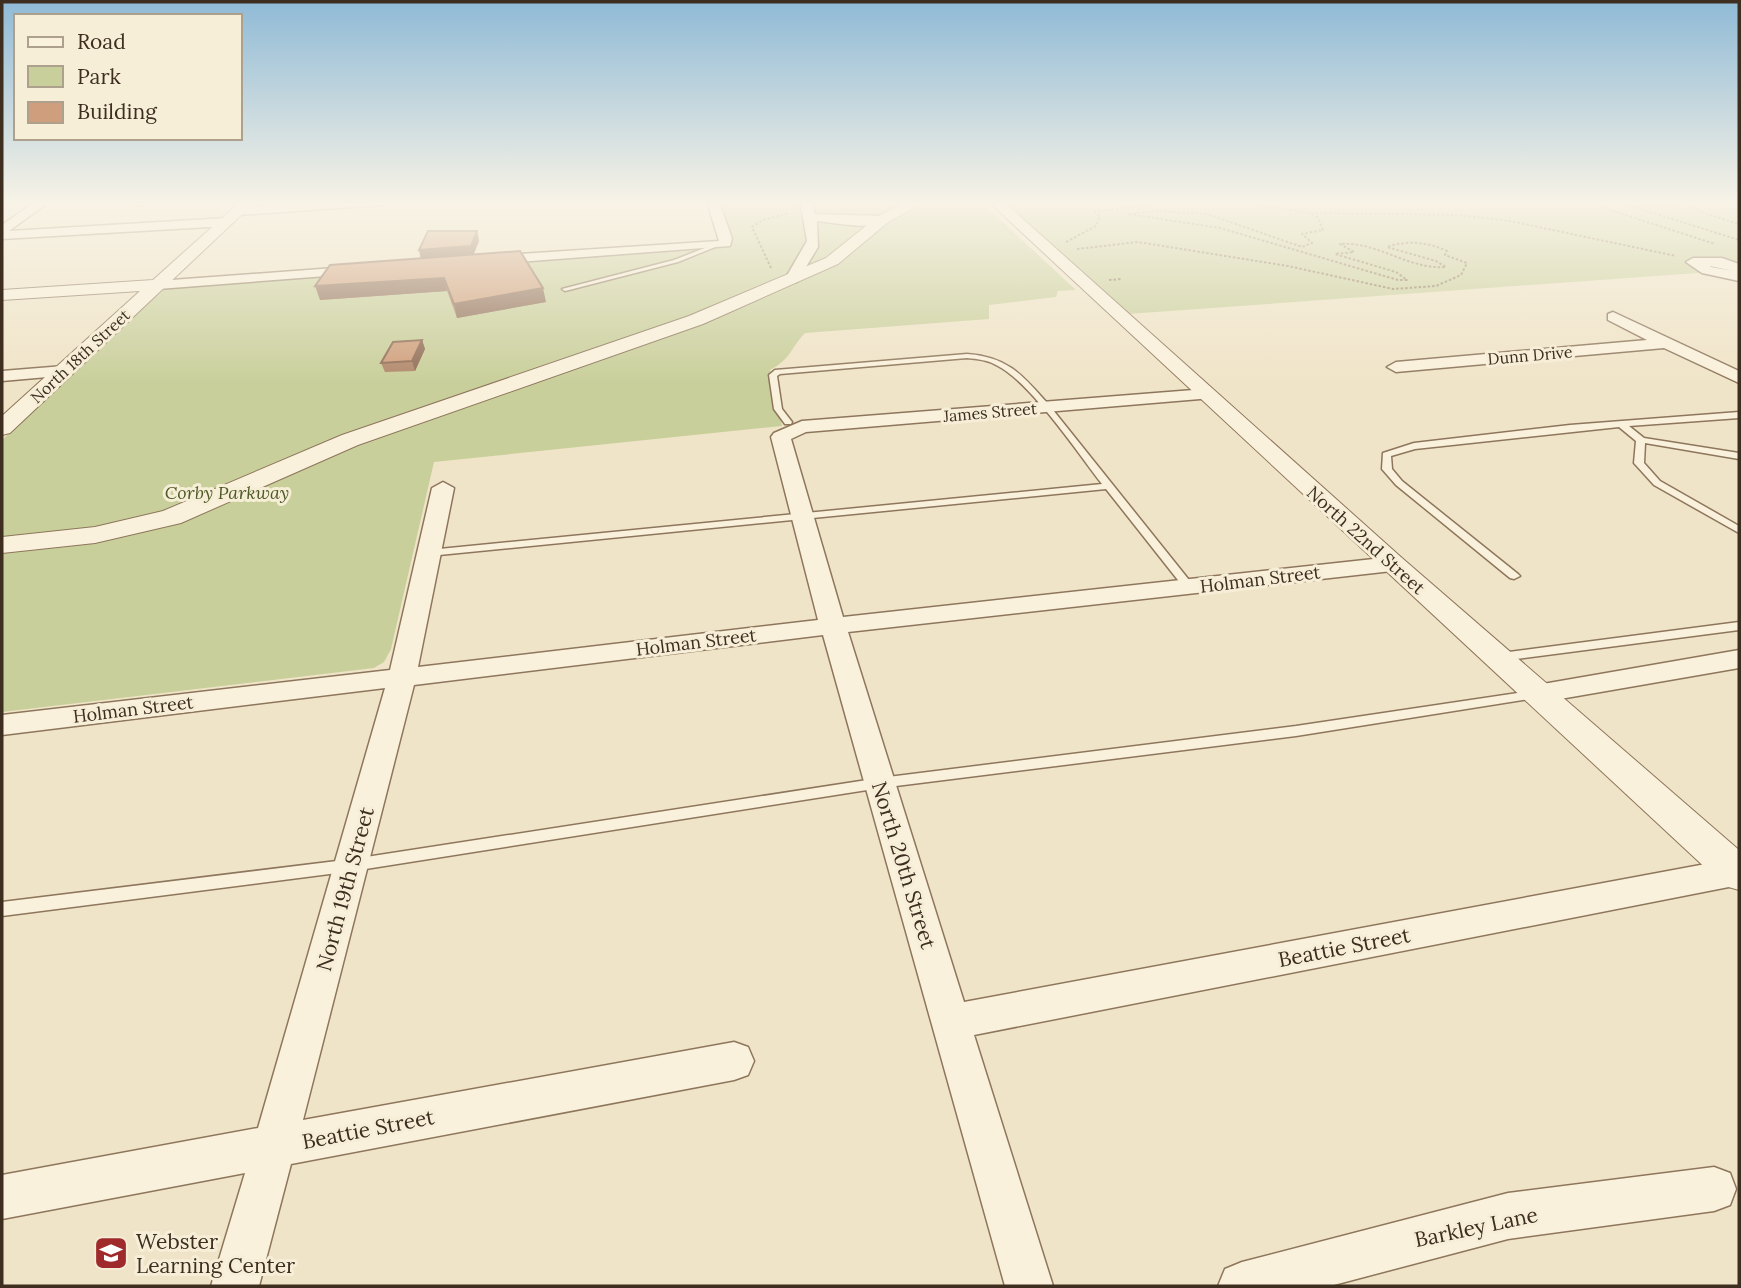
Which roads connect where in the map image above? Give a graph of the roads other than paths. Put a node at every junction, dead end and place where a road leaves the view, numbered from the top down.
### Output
1 (183, 262) edge
2 (672, 262) edge
3 (804, 262) edge
4 (830, 262) edge
5 (1062, 262) edge
6 (1693, 262) edge
7 (1722, 262) edge
8 (378, 268) edge
9 (1739, 269) edge
10 (1739, 276) edge
11 (792, 279) junction
12 (158, 285) junction
13 (565, 289) dead end
14 (2, 295) edge
15 (1613, 317) dead end
16 (1664, 343) junction
17 (1396, 368) dead end
18 (64, 371) junction
19 (2, 376) edge
20 (1739, 378) edge
21 (1206, 394) junction
22 (1046, 407) junction
23 (1739, 415) edge
24 (1622, 425) junction
25 (2, 428) edge
26 (784, 432) junction
27 (1641, 440) junction
28 (1739, 456) edge
29 (1108, 486) junction
30 (443, 488) dead end
31 (800, 515) junction
32 (1739, 530) edge
33 (2, 545) edge
34 (429, 553) junction
35 (1392, 564) junction
36 (1514, 576) dead end
37 (1189, 587) junction
38 (832, 626) junction
39 (1739, 626) edge
40 (1497, 658) junction
41 (1739, 659) edge
42 (402, 677) junction
43 (1537, 694) junction
44 (2, 725) edge
45 (880, 783) junction
46 (353, 865) junction
47 (1739, 873) edge
48 (2, 909) edge
49 (951, 1022) junction
50 (734, 1061) dead end
51 (272, 1147) junction
52 (1714, 1189) dead end
53 (2, 1197) edge
54 (235, 1286) edge
55 (1029, 1286) edge
56 (1242, 1286) edge

1 - 12 street, North 18th Street
2 - 13 lane
3 - 11 street
4 - 11 street
5 - 21 street, North 22nd Street
6 - 10 street
7 - 9 street
8 - 12 street
11 - 33 street
12 - 14 street
12 - 18 street, North 18th Street
15 - 16 street
16 - 17 street, Dunn Drive
16 - 20 street
18 - 19 street
18 - 25 street, North 18th Street
21 - 22 street, James Street
21 - 35 street, North 22nd Street
22 - 26 street, James Street
22 - 26 lane
22 - 29 lane
23 - 24 lane
24 - 27 lane
24 - 36 lane
26 - 31 street, North 20th Street
27 - 28 lane
27 - 32 lane
29 - 31 lane
29 - 37 lane
30 - 34 street, North 19th Street
31 - 34 lane
31 - 38 street, North 20th Street
34 - 42 street, North 19th Street
35 - 37 street, Holman Street
35 - 40 street, North 22nd Street
37 - 38 street, Holman Street
38 - 42 street, Holman Street
38 - 45 street, North 20th Street
39 - 40 lane
40 - 43 street, North 22nd Street
41 - 43 street
42 - 44 street, Holman Street
42 - 46 street, North 19th Street
43 - 45 lane
43 - 47 street, North 22nd Street
45 - 46 lane
45 - 49 street, North 20th Street
46 - 48 lane
46 - 51 street, North 19th Street
47 - 49 street, Beattie Street
49 - 55 street, North 20th Street
50 - 51 street, Beattie Street
51 - 53 street, Beattie Street
51 - 54 street, North 19th Street
52 - 56 street, Barkley Lane

